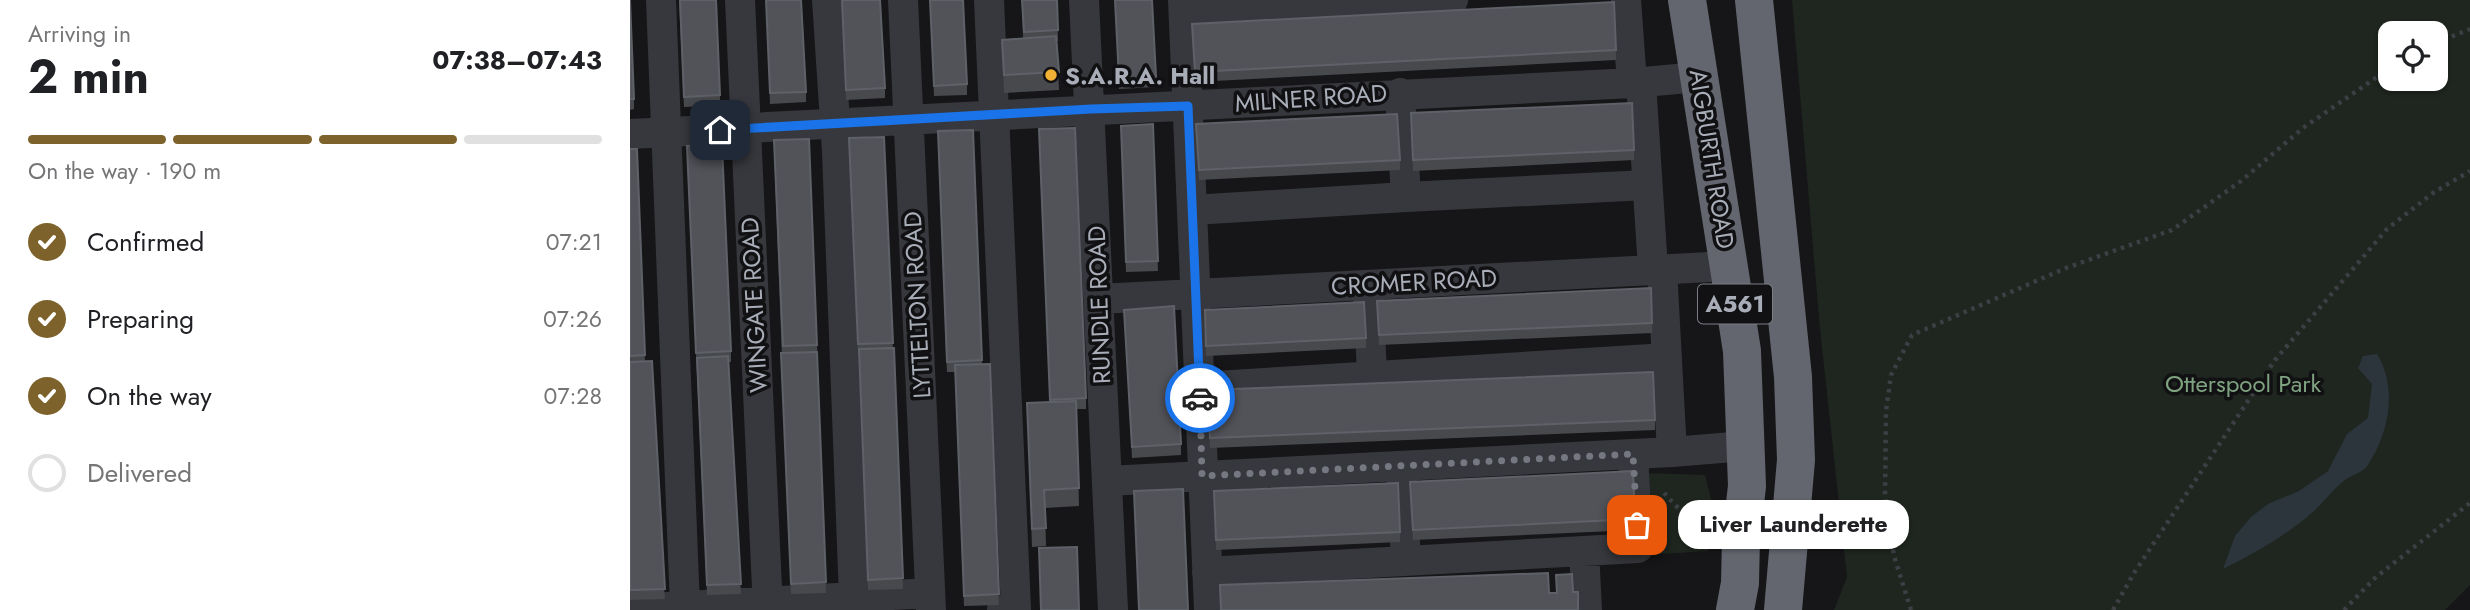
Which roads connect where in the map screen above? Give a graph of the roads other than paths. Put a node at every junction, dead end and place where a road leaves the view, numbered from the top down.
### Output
1 (661, 0) edge
2 (740, 0) edge
3 (827, 0) edge
4 (903, 0) edge
5 (989, 0) edge
6 (1084, 0) edge
7 (1453, 0) edge
8 (1626, 0) edge
9 (1687, 0) edge
10 (1754, 0) edge
11 (1396, 1) edge
12 (1183, 7) edge
13 (1699, 77) junction
14 (1637, 82) junction
15 (1400, 93) junction
16 (1188, 106) junction
17 (1091, 109) junction
18 (993, 116) junction
19 (908, 120) junction
20 (834, 125) junction
21 (746, 129) junction
22 (667, 133) junction
23 (630, 134) edge
24 (1647, 185) junction
25 (1406, 197) junction
26 (1192, 210) junction
27 (1729, 266) junction
28 (1657, 269) junction
29 (1367, 285) junction
30 (1196, 294) junction
31 (1099, 299) junction
32 (1667, 358) junction
33 (1373, 375) junction
34 (1199, 387) junction
35 (1745, 446) junction
36 (1672, 452) junction
37 (1633, 454) junction
38 (1401, 466) junction
39 (1202, 476) junction
40 (1107, 481) junction
41 (1584, 551) junction
42 (1406, 561) junction
43 (1207, 572) junction
44 (854, 598) junction
45 (931, 602) edge
46 (768, 606) edge
47 (685, 607) junction
48 (630, 609) edge
49 (1002, 610) edge
50 (1113, 610) edge
51 (1209, 610) edge
52 (1587, 610) edge
53 (1735, 610) edge
54 (1783, 610) edge

1 - 22 street
2 - 21 street, WINGATE ROAD
3 - 20 street
4 - 19 street, LYTTELTON ROAD
5 - 18 street
6 - 17 street, RUNDLE ROAD
7 - 11 street
8 - 14 street
9 - 13 highway, AIGBURTH ROAD / A561
10 - 54 highway, A561
11 - 12 street
12 - 16 street
13 - 14 street, MILNER ROAD
13 - 27 highway, AIGBURTH ROAD / A561
14 - 15 street, MILNER ROAD
14 - 24 street
15 - 16 street, MILNER ROAD
15 - 25 street
16 - 17 street, MILNER ROAD
16 - 26 street
17 - 18 street, MILNER ROAD
17 - 31 street, RUNDLE ROAD
18 - 19 street, MILNER ROAD
18 - 49 street
19 - 20 street, MILNER ROAD
19 - 45 street, LYTTELTON ROAD
20 - 21 street, MILNER ROAD
20 - 44 street
21 - 22 street, MILNER ROAD
21 - 46 street, WINGATE ROAD
22 - 23 street, MILNER ROAD
22 - 47 street
24 - 25 street
24 - 28 street
25 - 26 street
26 - 30 street
27 - 28 street, CROMER ROAD
27 - 35 highway, AIGBURTH ROAD / A561
28 - 29 street, CROMER ROAD
28 - 32 street
29 - 30 street, CROMER ROAD
29 - 33 street
30 - 31 street, CROMER ROAD
30 - 34 street
31 - 40 street, RUNDLE ROAD
32 - 33 street
32 - 36 street
33 - 34 street
34 - 39 street
35 - 36 street
35 - 53 highway, AIGBURTH ROAD / A561
36 - 37 street
37 - 38 street
37 - 41 street
38 - 39 street
38 - 42 street
39 - 40 street
39 - 43 street
40 - 50 street, RUNDLE ROAD
41 - 42 street
41 - 52 street
42 - 43 street
43 - 51 street
44 - 45 street
44 - 46 street
46 - 47 street
47 - 48 street

